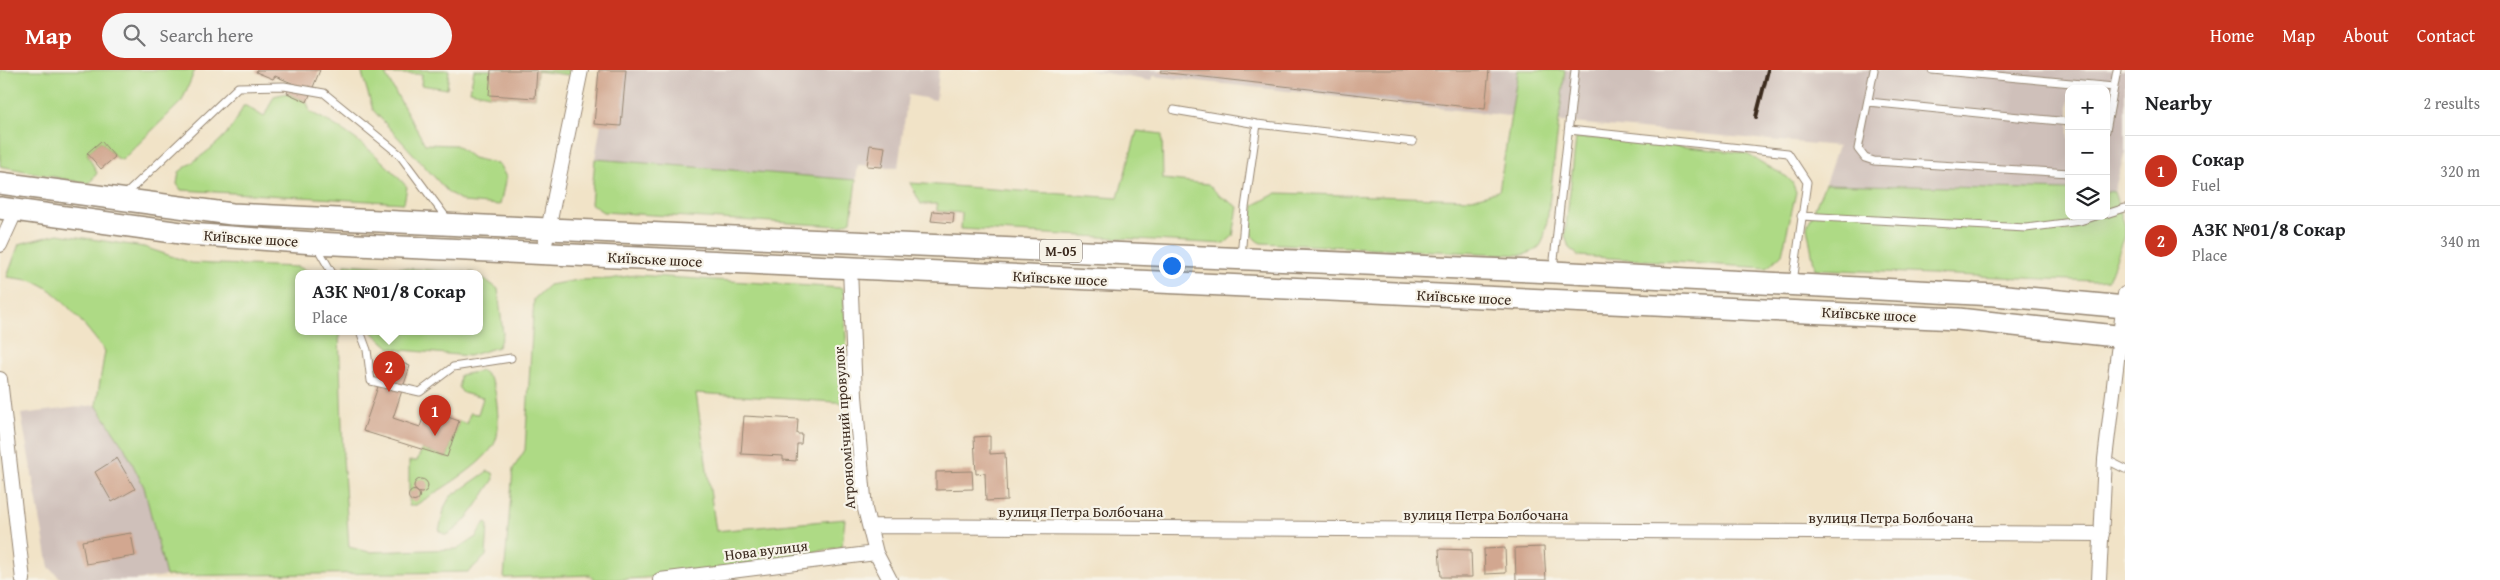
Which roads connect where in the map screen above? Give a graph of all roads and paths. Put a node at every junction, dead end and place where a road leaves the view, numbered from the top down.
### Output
1 (581, 70) edge
2 (1575, 70) edge
3 (1874, 70) edge
4 (1932, 70) edge
5 (2117, 70) edge
6 (2114, 87) junction
7 (1868, 102) junction
8 (1174, 110) dead end
9 (2110, 110) edge
10 (2065, 122) edge
11 (1258, 124) junction
12 (1569, 130) junction
13 (1413, 142) dead end
14 (2065, 173) edge
15 (0, 183) edge
16 (120, 200) junction
17 (2125, 208) edge
18 (8, 209) edge
19 (2110, 213) edge
20 (1802, 216) junction
21 (2083, 220) edge
22 (451, 225) junction
23 (548, 229) junction
24 (314, 243) junction
25 (0, 246) edge
26 (543, 254) junction
27 (1241, 258) junction
28 (850, 268) junction
29 (330, 270) edge
30 (1553, 272) junction
31 (1793, 285) junction
32 (2125, 302) edge
33 (361, 335) edge
34 (2123, 337) edge
35 (511, 358) dead end
36 (0, 379) edge
37 (2105, 459) junction
38 (2125, 470) edge
39 (870, 526) junction
40 (2102, 534) junction
41 (876, 553) junction
42 (710, 577) edge
43 (23, 580) edge
44 (660, 580) edge
45 (890, 580) edge
46 (2099, 580) edge

1 - 23 street
2 - 12 lane
3 - 7 lane
4 - 6 lane
5 - 6 lane
6 - 9 lane
7 - 10 lane
7 - 14 lane
8 - 11 lane
11 - 13 lane
11 - 27 lane
12 - 20 lane
12 - 30 lane
15 - 16 main road, М-05
16 - 22 main road, М-05
16 - 22 lane
17 - 19 lane
18 - 24 main road, Київське шосе / М-05
18 - 25 street
20 - 21 lane
20 - 31 lane
22 - 23 main road, М-05
23 - 26 street
23 - 27 main road, М-05
24 - 26 main road, Київське шосе / М-05
24 - 29 lane
26 - 28 main road, Київське шосе / М-05
27 - 30 main road, М-05
28 - 34 main road, Київське шосе / М-05
28 - 39 street, Агрономічний провулок
30 - 31 main road, М-05
31 - 32 main road, М-05
32 - 34 street
33 - 35 lane
34 - 37 street
36 - 43 street
37 - 38 lane
37 - 40 street
39 - 40 street, вулиця Петра Болбочана
39 - 41 street, Агрономічний провулок
40 - 46 street
41 - 42 street, Нова вулиця
41 - 45 street, Агрономічний провулок
42 - 44 street, Нова вулиця

